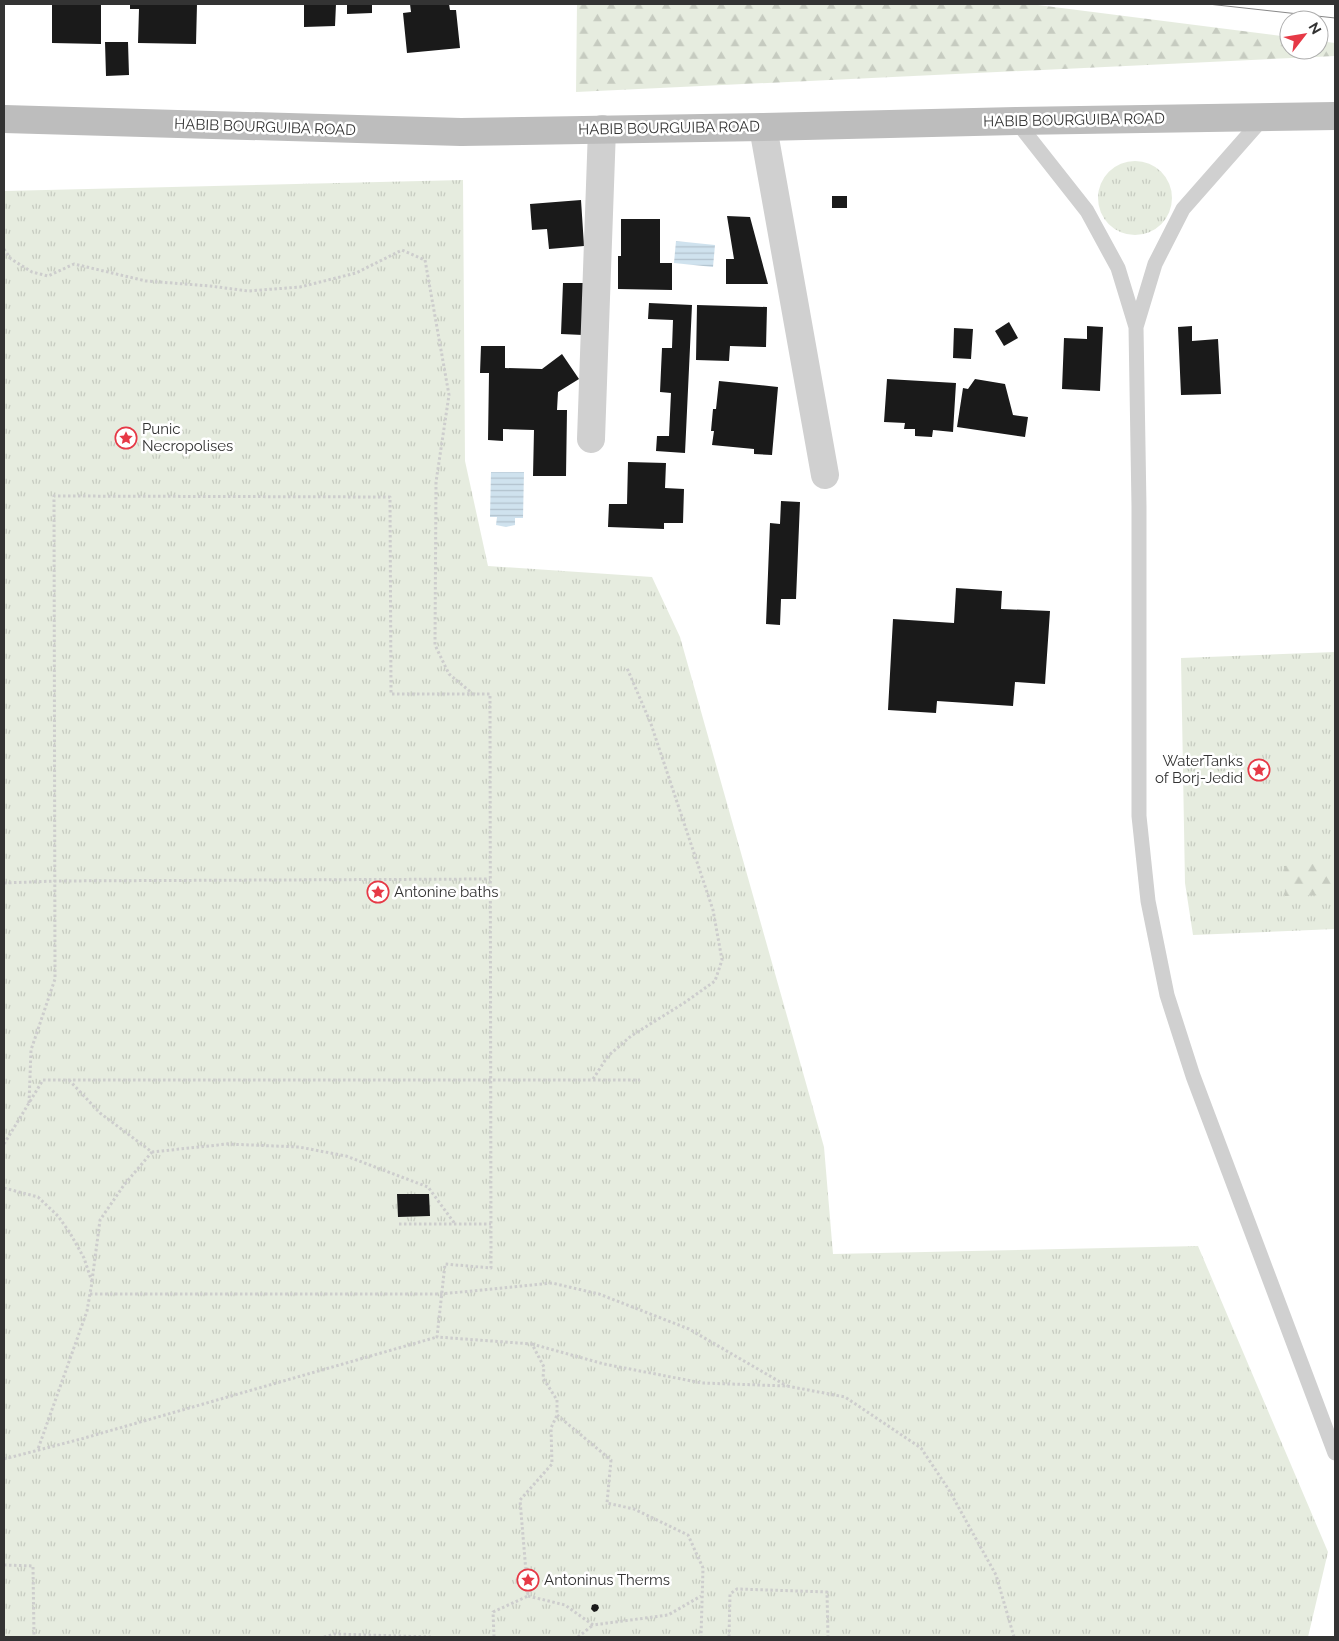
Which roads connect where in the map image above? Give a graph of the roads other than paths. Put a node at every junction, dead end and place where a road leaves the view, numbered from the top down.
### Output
1 (1335, 116) edge
2 (1264, 118) junction
3 (4, 119) edge
4 (1016, 121) junction
5 (763, 127) junction
6 (602, 129) junction
7 (1136, 327) junction
8 (591, 439) dead end
9 (825, 475) dead end
10 (1335, 1452) edge

1 - 2 main road, HABIB BOURGUIBA ROAD
2 - 4 main road, HABIB BOURGUIBA ROAD
2 - 7 lane
3 - 6 main road, HABIB BOURGUIBA ROAD
4 - 5 main road, HABIB BOURGUIBA ROAD
4 - 7 lane
5 - 6 main road, HABIB BOURGUIBA ROAD
5 - 9 street
6 - 8 street
7 - 10 lane

